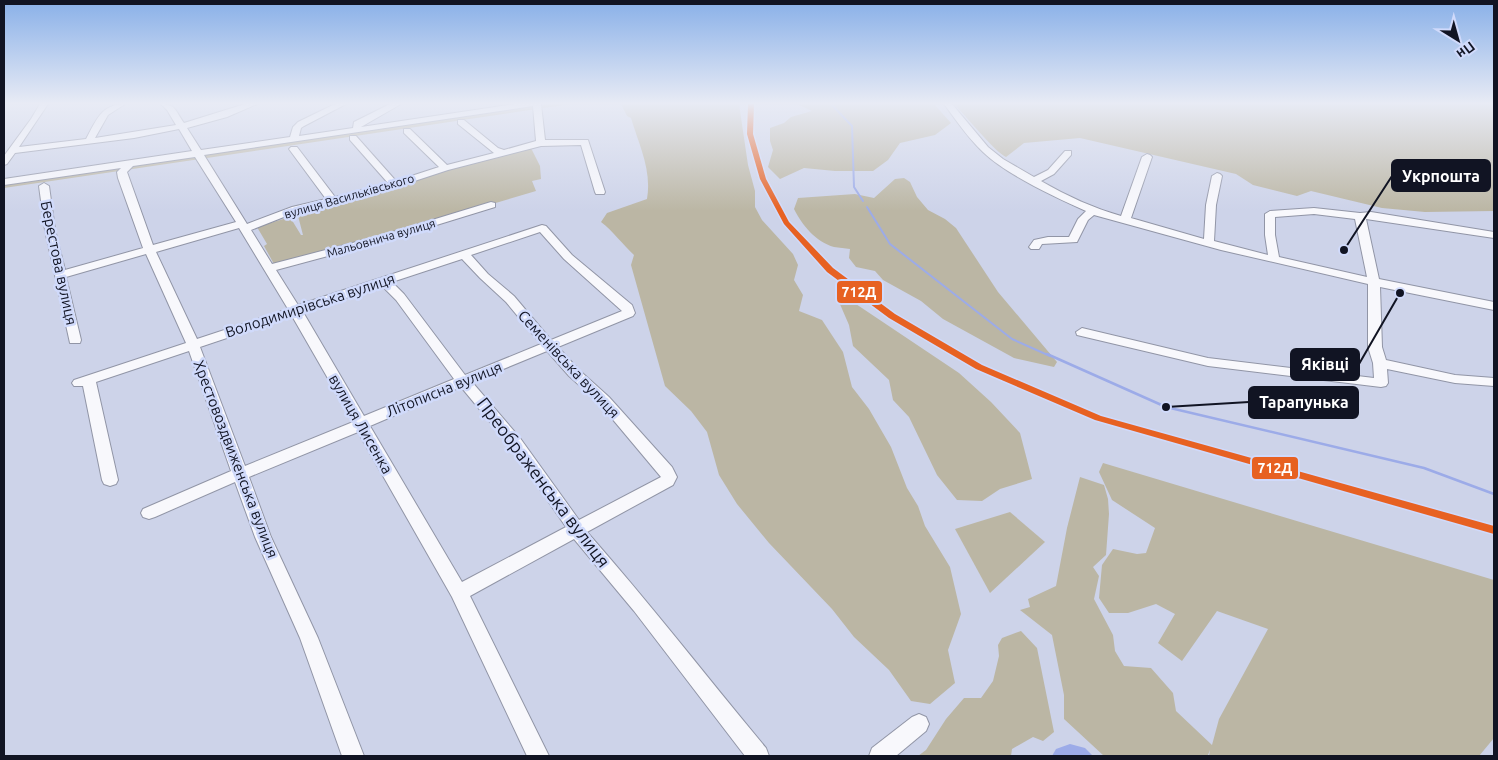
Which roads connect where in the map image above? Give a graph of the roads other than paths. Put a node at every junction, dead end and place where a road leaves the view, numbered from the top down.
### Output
1 (21, 139) edge
2 (99, 139) edge
3 (189, 139) edge
4 (285, 139) edge
5 (360, 139) edge
6 (416, 139) edge
7 (482, 139) edge
8 (543, 139) edge
9 (977, 139) edge
10 (89, 141) joint
11 (544, 143) junction
12 (294, 149) dead end
13 (12, 151) junction
14 (502, 152) junction
15 (197, 153) junction
16 (1068, 153) dead end
17 (1146, 157) dead end
18 (4, 162) edge
19 (130, 163) junction
20 (445, 168) junction
21 (1217, 176) dead end
22 (1034, 181) junction
23 (4, 182) edge
24 (394, 184) junction
25 (44, 186) dead end
26 (600, 192) dead end
27 (331, 200) junction
28 (490, 205) dead end
29 (1092, 210) junction
30 (1360, 216) junction
31 (1124, 220) junction
32 (243, 226) junction
33 (1494, 236) edge
34 (1208, 243) junction
35 (1035, 247) dead end
36 (150, 251) junction
37 (465, 254) junction
38 (1274, 259) junction
39 (270, 268) junction
40 (60, 275) junction
41 (384, 281) junction
42 (1374, 282) junction
43 (1494, 306) edge
44 (295, 310) junction
45 (629, 312) joint
46 (1082, 332) dead end
47 (75, 340) dead end
48 (193, 344) junction
49 (551, 346) junction
50 (1380, 363) junction
51 (464, 382) junction
52 (1494, 382) edge
53 (361, 424) junction
54 (240, 474) junction
55 (110, 480) dead end
56 (150, 513) dead end
57 (576, 530) junction
58 (458, 593) junction
59 (919, 724) dead end
60 (353, 756) edge
61 (538, 756) edge
62 (758, 756) edge
63 (880, 756) edge

1 - 13 street
2 - 10 street
3 - 15 street, вулиця Лисенка
4 - 15 street
5 - 24 street
6 - 20 street
7 - 14 street
8 - 11 street
9 - 22 street
10 - 13 street
11 - 14 street, вулиця Васильківського
11 - 26 street, вулиця Васильківського
12 - 27 street
13 - 18 street
14 - 20 street, вулиця Васильківського
15 - 19 street
15 - 32 street, вулиця Лисенка
16 - 22 street
17 - 31 street
19 - 23 street
19 - 36 street, Хрестовоздвиженська вулиця
20 - 24 street, вулиця Васильківського
21 - 34 street
22 - 29 street
24 - 27 street, вулиця Васильківського
25 - 40 street, Берестова вулиця
27 - 32 street, вулиця Васильківського
28 - 39 street, Мальовнича вулиця
29 - 31 street
29 - 35 street
30 - 33 street
30 - 38 street
30 - 42 street
31 - 34 street
32 - 36 street, вулиця Васильківського
32 - 39 street, вулиця Лисенка
34 - 38 street
36 - 40 street, вулиця Васильківського
36 - 48 street, Хрестовоздвиженська вулиця
37 - 41 street, Володимирівська вулиця
37 - 45 street, Володимирівська вулиця
37 - 49 street, Семенівська вулиця
38 - 42 street
39 - 44 street, вулиця Лисенка
40 - 47 street, Берестова вулиця
41 - 44 street, Володимирівська вулиця
41 - 51 street, Преображенська вулиця
42 - 43 street
42 - 50 street
44 - 48 street, Володимирівська вулиця
44 - 53 street, вулиця Лисенка
45 - 49 street, Літописна вулиця
46 - 50 street
48 - 54 street, Хрестовоздвиженська вулиця
48 - 55 street, Володимирівська вулиця
49 - 51 street, Літописна вулиця
49 - 57 street, Семенівська вулиця
50 - 52 street
51 - 53 street, Літописна вулиця
51 - 57 street, Преображенська вулиця
53 - 54 street, Літописна вулиця
53 - 58 street, вулиця Лисенка
54 - 56 street, Літописна вулиця
54 - 60 street, Хрестовоздвиженська вулиця
57 - 58 street
57 - 62 street, Преображенська вулиця
58 - 61 street, вулиця Лисенка
59 - 63 street

